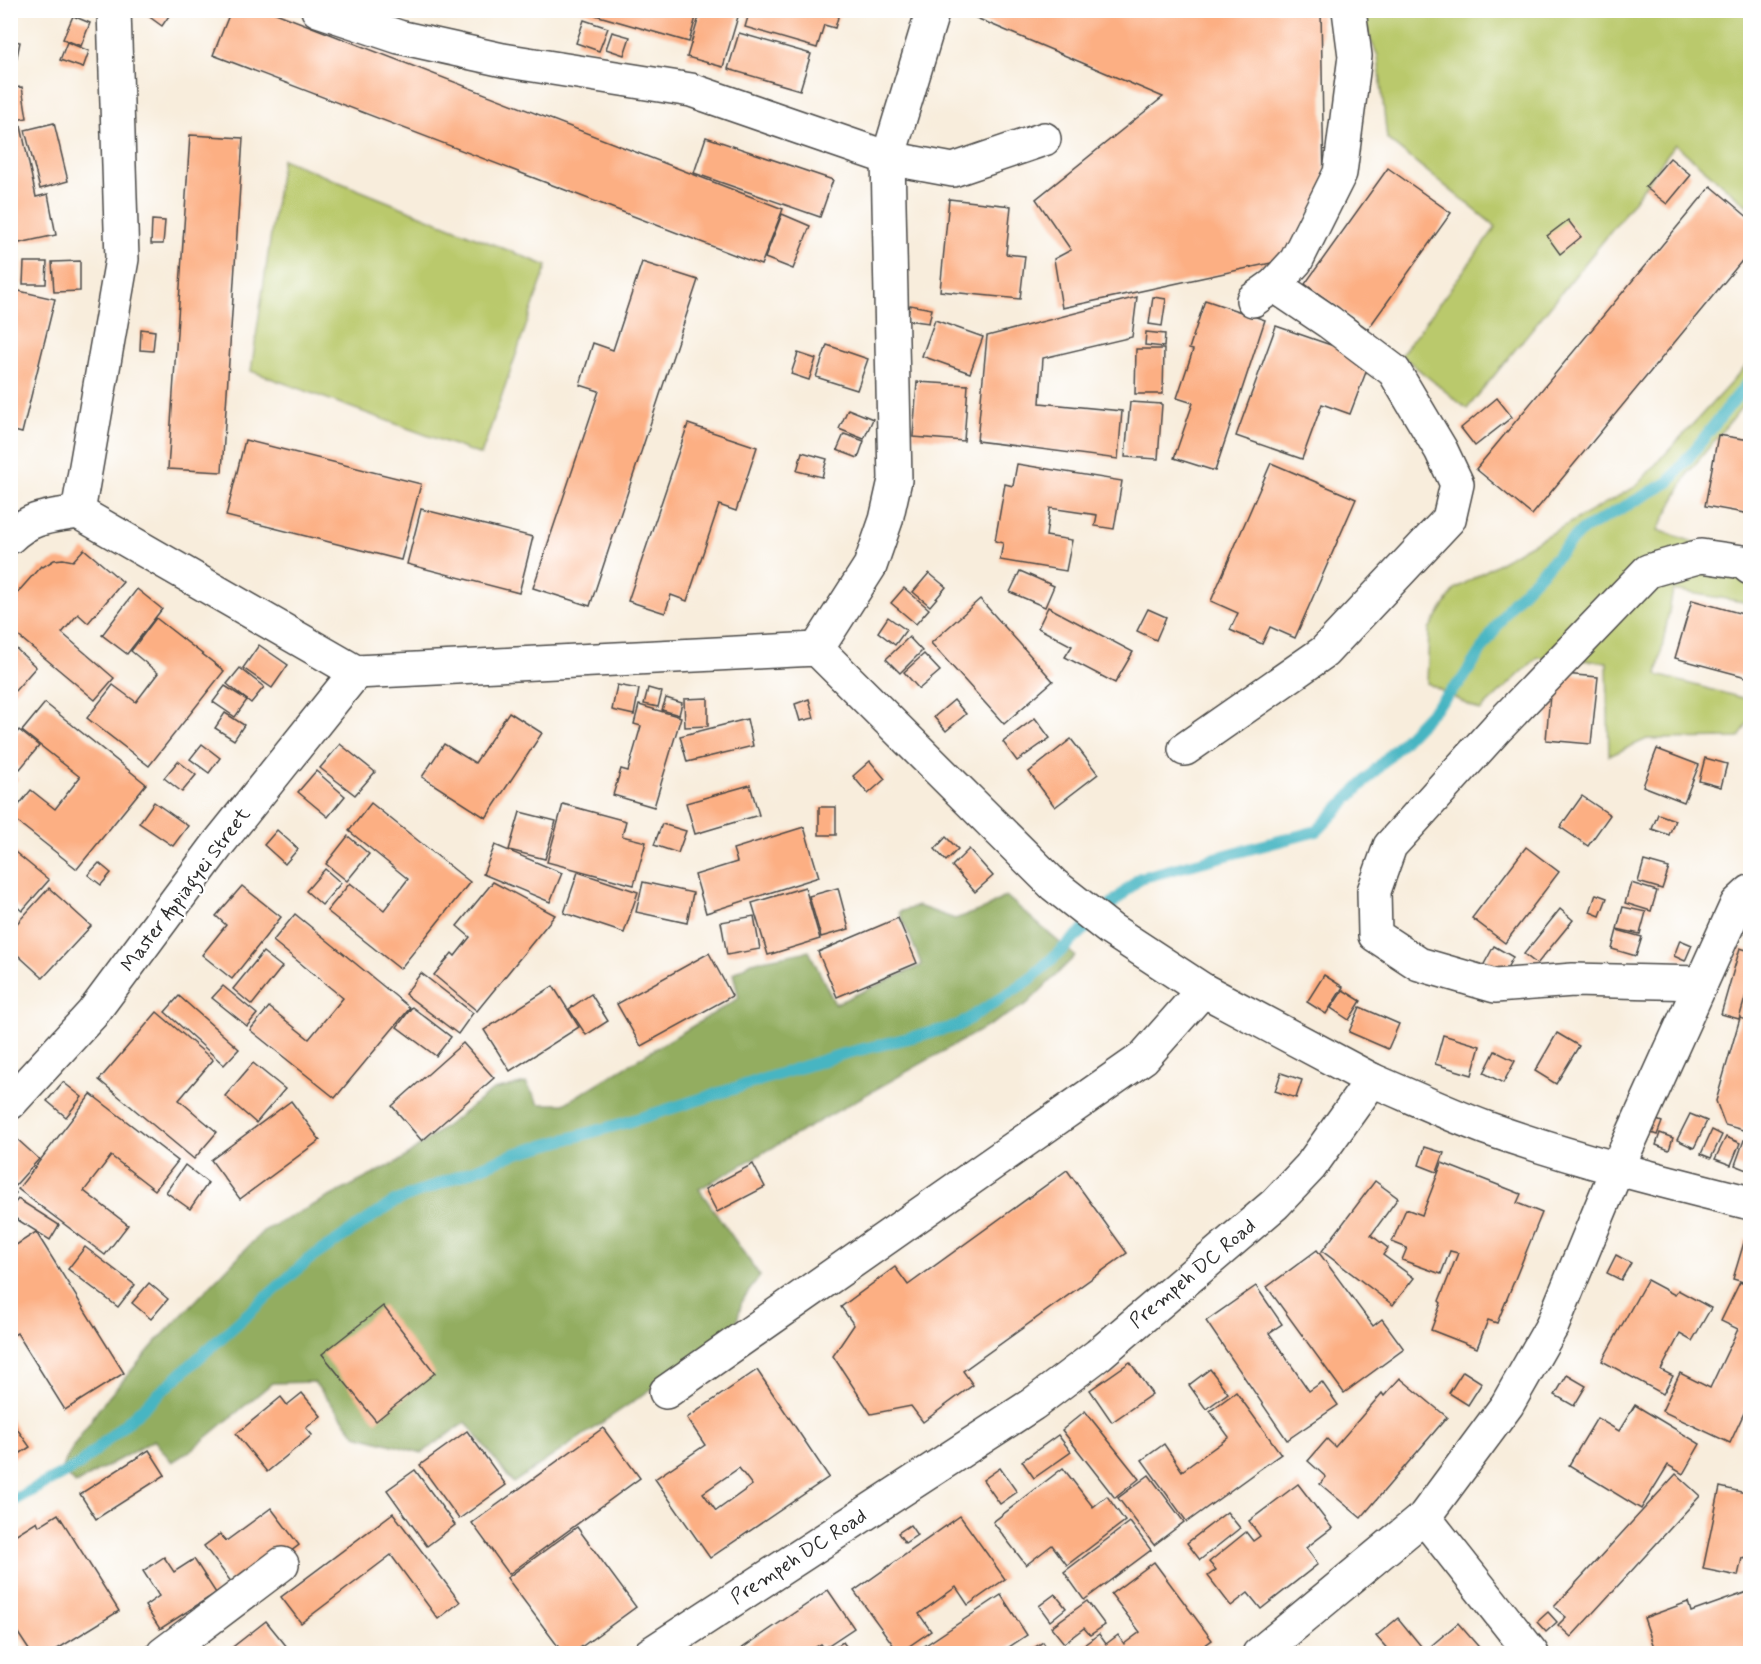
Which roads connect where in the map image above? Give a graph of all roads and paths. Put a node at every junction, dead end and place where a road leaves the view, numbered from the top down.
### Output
1 (114, 10) edge
2 (318, 10) edge
3 (933, 10) edge
4 (1349, 10) edge
5 (1044, 139) dead end
6 (888, 158) junction
7 (78, 512) junction
8 (10, 537) edge
9 (1750, 568) edge
10 (817, 649) junction
11 (356, 672) junction
12 (1185, 749) dead end
13 (1750, 892) edge
14 (1701, 983) junction
15 (1203, 990) junction
16 (1372, 1080) junction
17 (10, 1103) edge
18 (1617, 1170) junction
19 (1750, 1203) edge
20 (666, 1392) dead end
21 (1424, 1517) junction
22 (282, 1564) dead end
23 (164, 1653) edge
24 (650, 1653) edge
25 (1259, 1653) edge
26 (1532, 1653) edge

1 - 7 street
2 - 6 street
3 - 6 street
4 - 12 street
5 - 6 street
6 - 10 street
7 - 8 street
7 - 11 street
9 - 14 street
10 - 11 street
10 - 15 street
11 - 17 street, Master Appiagyei Street
13 - 14 street
14 - 18 street
15 - 16 street
15 - 20 street
16 - 18 street
16 - 24 street, Prempeh DC Road
18 - 19 street
18 - 21 street
21 - 25 street
21 - 26 street
22 - 23 street

